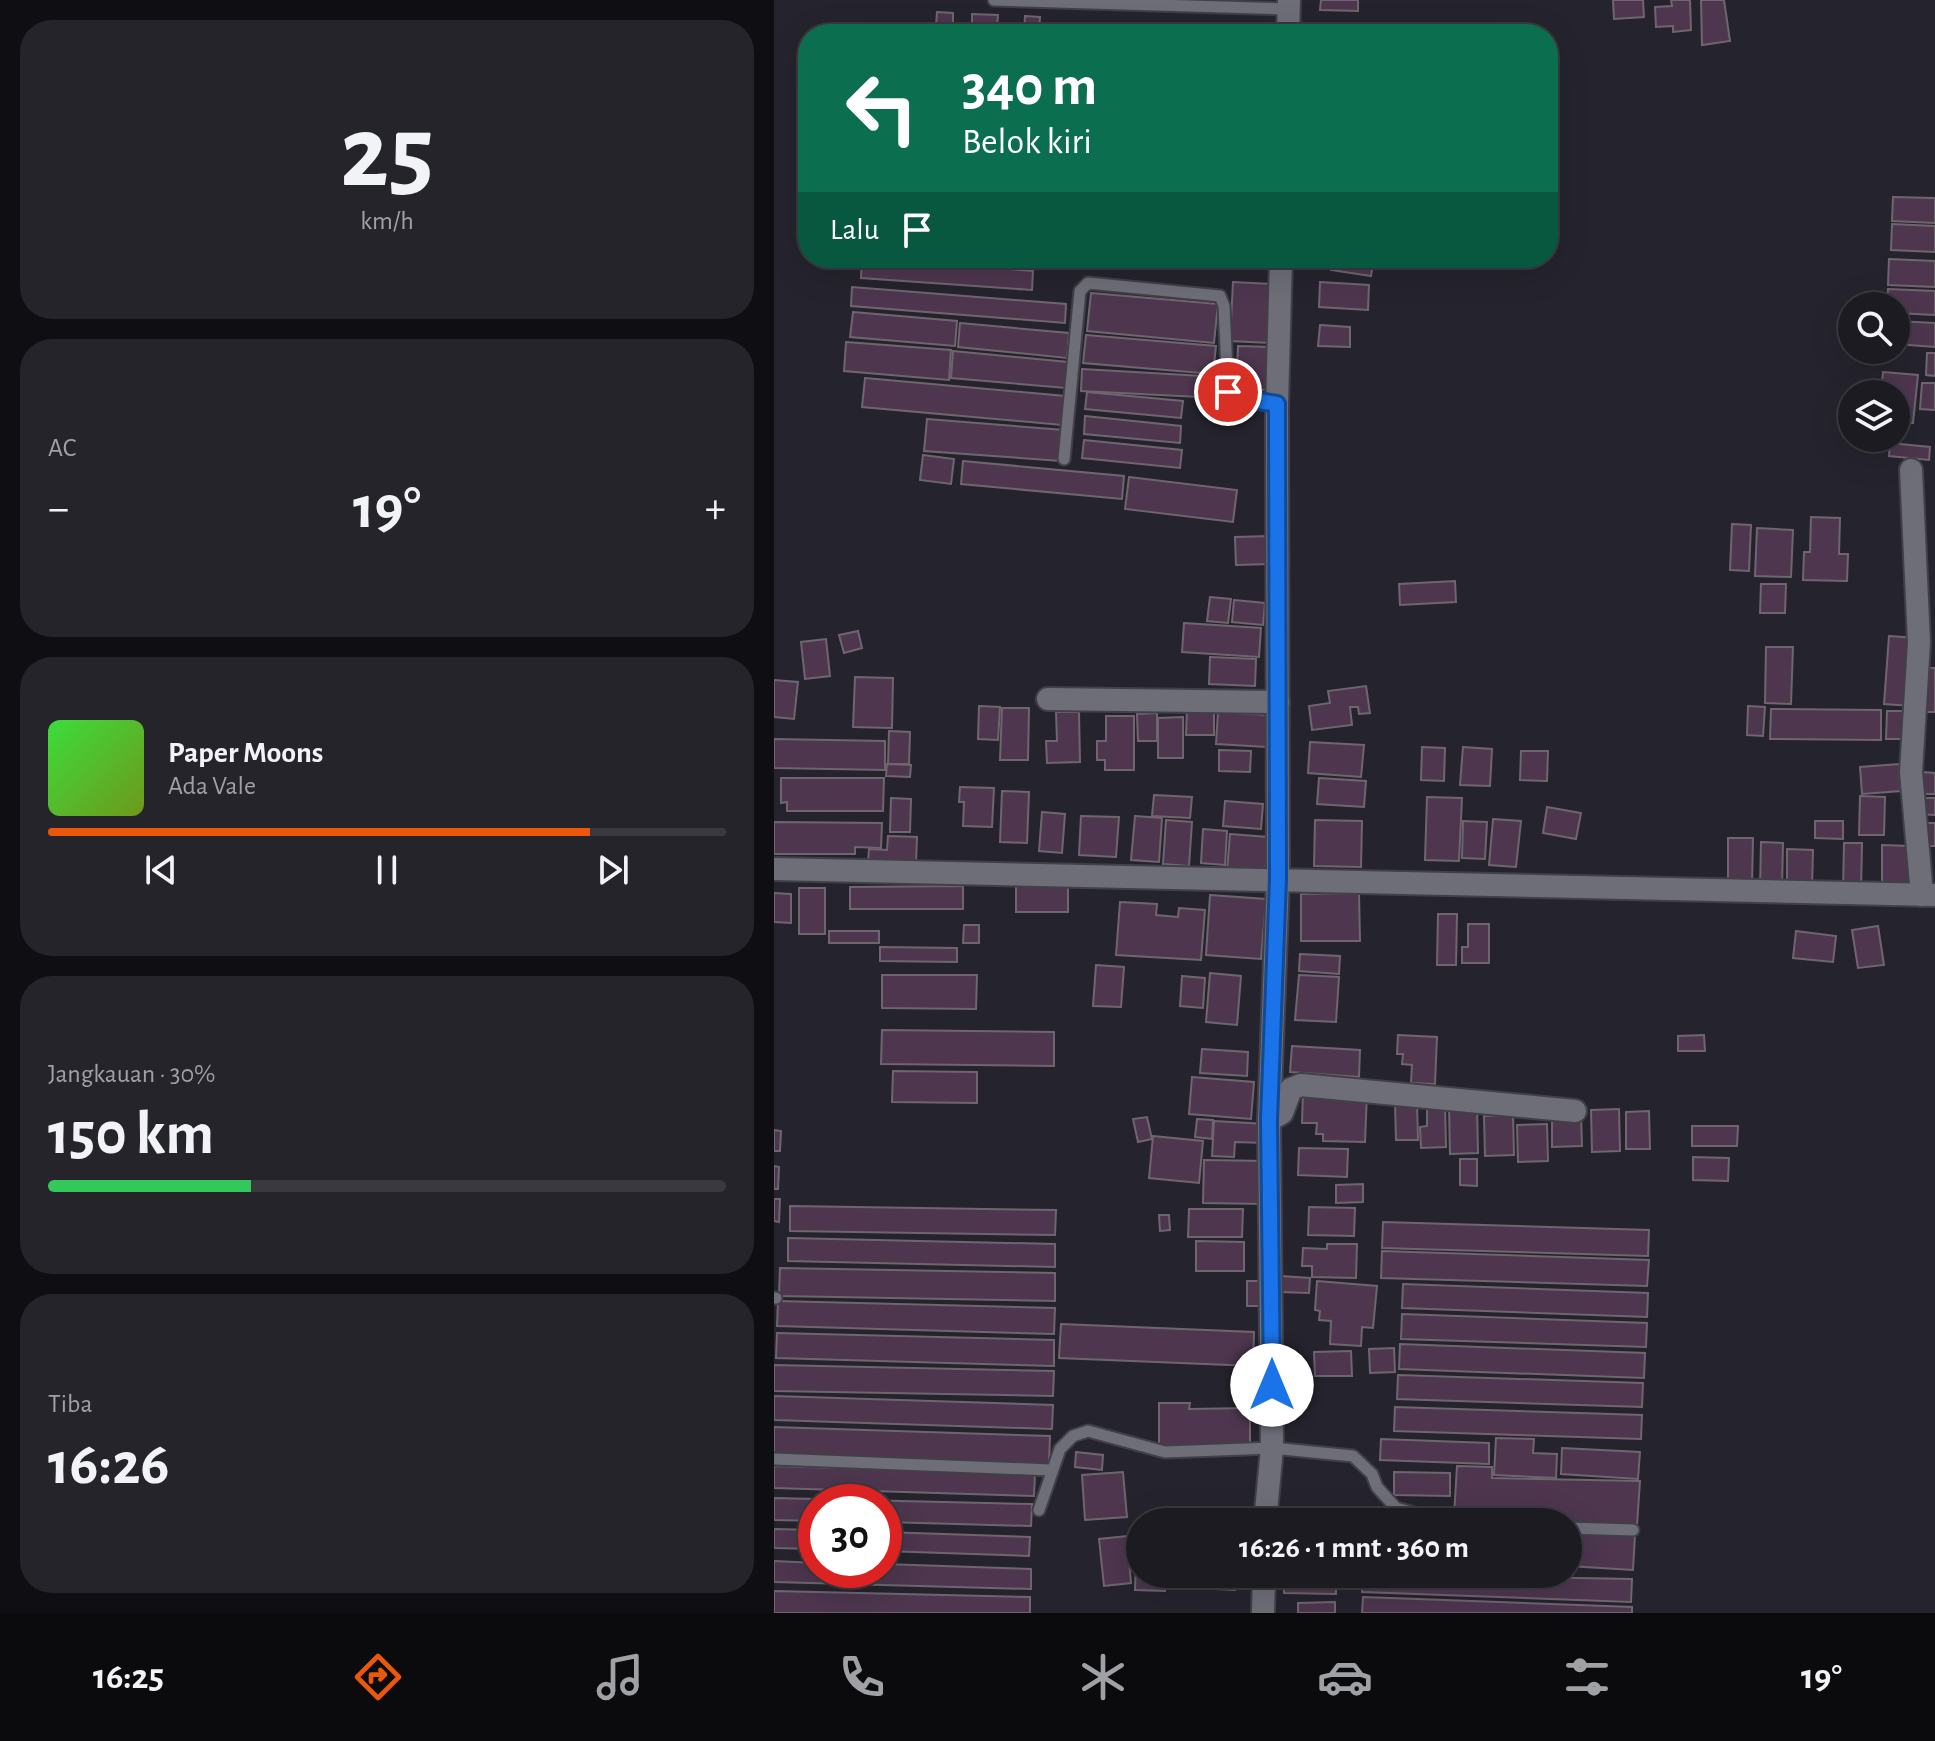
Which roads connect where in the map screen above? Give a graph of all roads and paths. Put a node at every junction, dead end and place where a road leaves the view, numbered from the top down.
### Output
1 (994, 0) edge
2 (1289, 4) edge
3 (1288, 24) edge
4 (1281, 268) edge
5 (1277, 404) junction
6 (1064, 459) dead end
7 (1911, 470) dead end
8 (1048, 699) dead end
9 (1278, 702) junction
10 (774, 869) edge
11 (1278, 879) junction
12 (1929, 895) edge
13 (1575, 1111) dead end
14 (1269, 1120) junction
15 (1272, 1448) junction
16 (774, 1459) edge
17 (1051, 1470) junction
18 (1266, 1508) edge
19 (1396, 1508) edge
20 (1039, 1510) dead end
21 (1582, 1528) edge
22 (1633, 1530) dead end
23 (1264, 1588) edge
24 (1263, 1613) edge

1 - 2 lane
2 - 3 street
4 - 5 street
5 - 6 lane
5 - 9 street
7 - 12 street
8 - 9 street
9 - 11 street
10 - 11 street
11 - 12 street
11 - 14 street
13 - 14 street
14 - 15 street
15 - 17 lane
15 - 18 street
15 - 19 lane
16 - 17 lane
17 - 20 lane
21 - 22 lane
23 - 24 street

